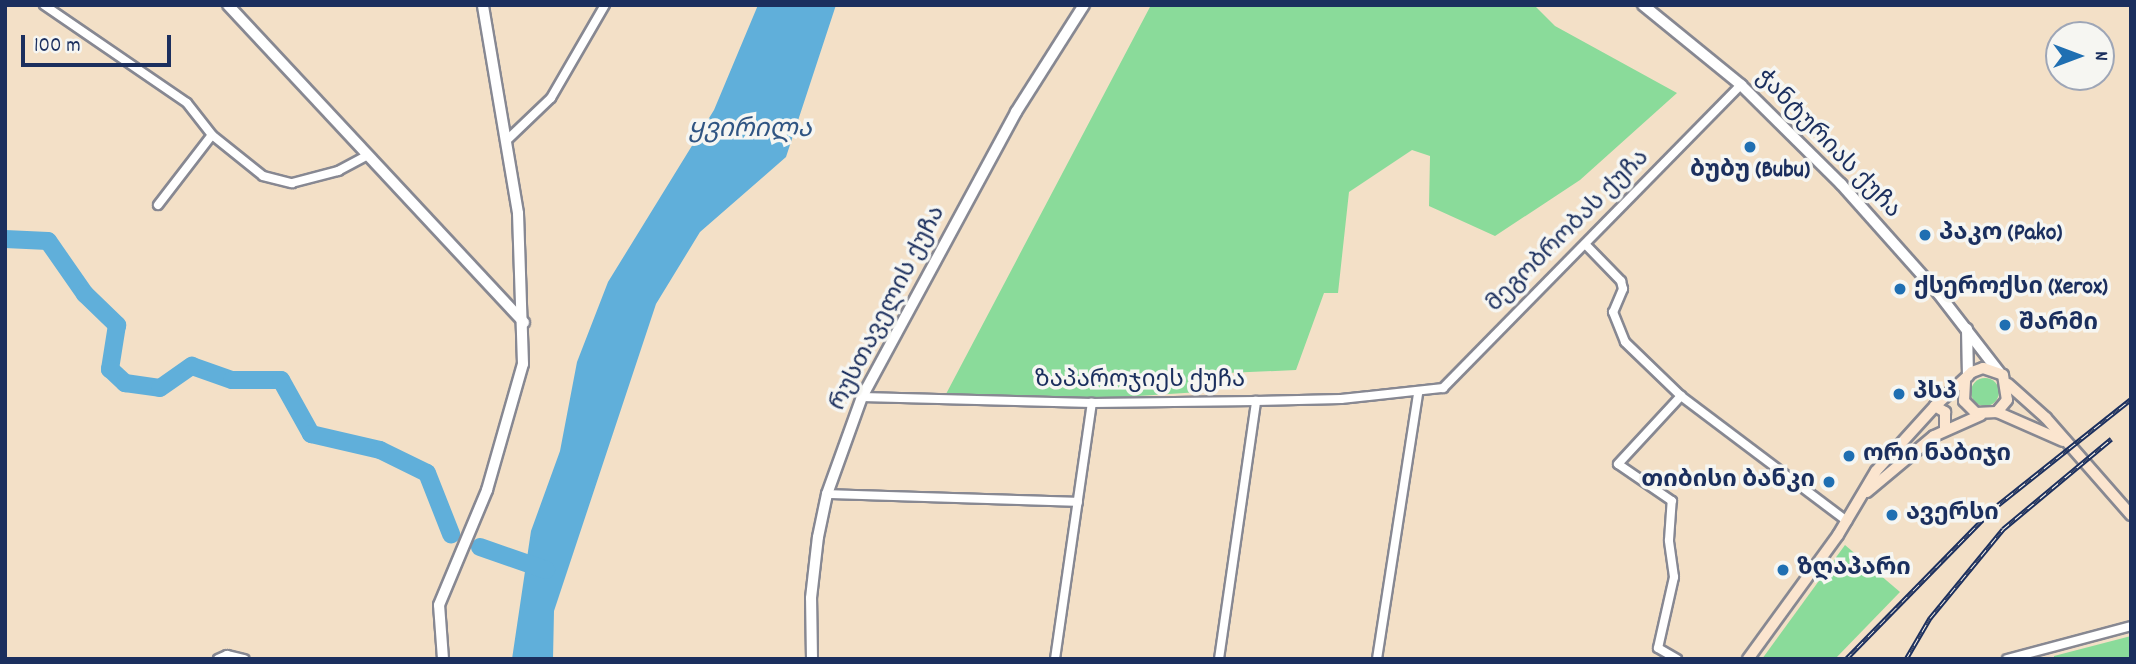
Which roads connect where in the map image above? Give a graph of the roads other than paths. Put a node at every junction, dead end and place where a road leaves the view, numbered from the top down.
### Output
1 (44, 5) edge
2 (229, 5) edge
3 (483, 5) edge
4 (606, 5) edge
5 (1084, 5) edge
6 (1643, 5) edge
7 (1741, 85) junction
8 (212, 135) junction
9 (506, 141) junction
10 (368, 155) junction
11 (158, 205) dead end
12 (1587, 246) junction
13 (524, 322) junction
14 (1967, 329) junction
15 (1999, 372) junction
16 (1966, 378) junction
17 (2008, 383) junction
18 (1418, 393) junction
19 (1681, 396) junction
20 (862, 397) junction
21 (1256, 401) junction
22 (1092, 403) junction
23 (1935, 406) junction
24 (1997, 412) junction
25 (1981, 415) junction
26 (1945, 430) junction
27 (2066, 442) junction
28 (827, 494) junction
29 (1865, 494) junction
30 (1078, 502) junction
31 (2131, 515) edge
32 (1847, 521) junction
33 (2131, 626) edge
34 (2030, 655) edge
35 (218, 659) edge
36 (245, 659) edge
37 (443, 659) edge
38 (812, 659) edge
39 (1055, 659) edge
40 (1219, 659) edge
41 (1377, 659) edge
42 (1677, 659) edge
43 (1748, 659) edge
44 (2007, 659) edge

1 - 8 street
2 - 10 street
3 - 9 street
4 - 9 street
5 - 20 street, რუსთაველის ქუჩა
6 - 7 street, ჭანტურიას ქუჩა
7 - 12 street, მეგობრობას ქუჩა
7 - 14 street, ჭანტურიას ქუჩა
8 - 10 street
8 - 11 street
9 - 13 street
10 - 13 street
12 - 18 street, მეგობრობას ქუჩა
12 - 19 street
13 - 37 street
14 - 15 street, ჭანტურიას ქუჩა
14 - 16 street
15 - 16 main road
15 - 17 main road
16 - 23 main road
16 - 25 main road
17 - 24 main road
17 - 27 main road
18 - 21 street, ზაპაროჯიეს ქუჩა
18 - 41 street
19 - 32 street
19 - 42 street
20 - 22 street, ზაპაროჯიეს ქუჩა
20 - 28 street, რუსთაველის ქუჩა
21 - 22 street, ზაპაროჯიეს ქუჩა
21 - 40 street
22 - 30 street
23 - 26 main road
23 - 29 main road
24 - 25 main road
24 - 27 main road
25 - 26 main road
26 - 29 main road
27 - 31 main road
28 - 30 street
28 - 38 street, რუსთაველის ქუჩა
29 - 32 main road
30 - 39 street
32 - 43 main road
33 - 34 street
34 - 44 street
35 - 36 street

